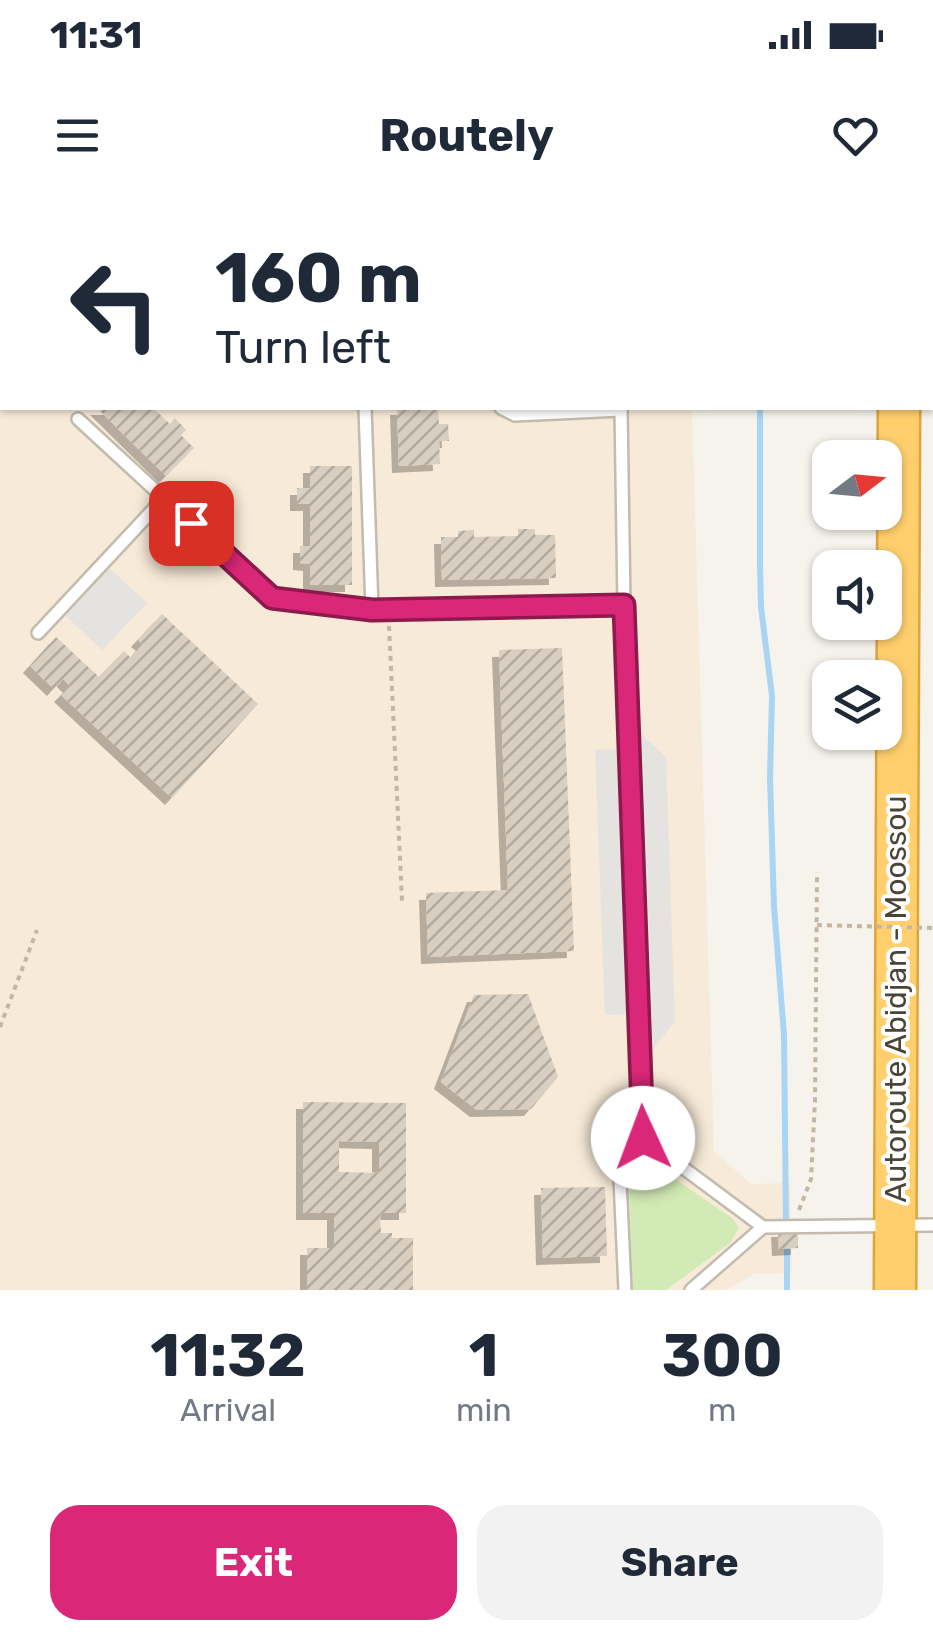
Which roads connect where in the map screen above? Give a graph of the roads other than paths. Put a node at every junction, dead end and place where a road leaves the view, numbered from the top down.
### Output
1 (365, 410) edge
2 (505, 410) edge
3 (590, 410) edge
4 (621, 410) edge
5 (899, 410) edge
6 (78, 419) dead end
7 (164, 498) junction
8 (624, 605) junction
9 (372, 610) junction
10 (38, 633) dead end
11 (643, 1138) junction
12 (914, 1224) edge
13 (763, 1227) junction
14 (625, 1290) edge
15 (691, 1290) edge
16 (894, 1290) edge

1 - 9 lane
2 - 3 lane
4 - 8 lane
5 - 12 highway, Autoroute Abidjan - Moossou
6 - 7 lane
7 - 9 lane
7 - 10 lane
8 - 9 lane
8 - 11 lane
11 - 13 lane
11 - 14 lane
12 - 13 lane
12 - 16 highway, Autoroute Abidjan - Moossou
13 - 15 lane

